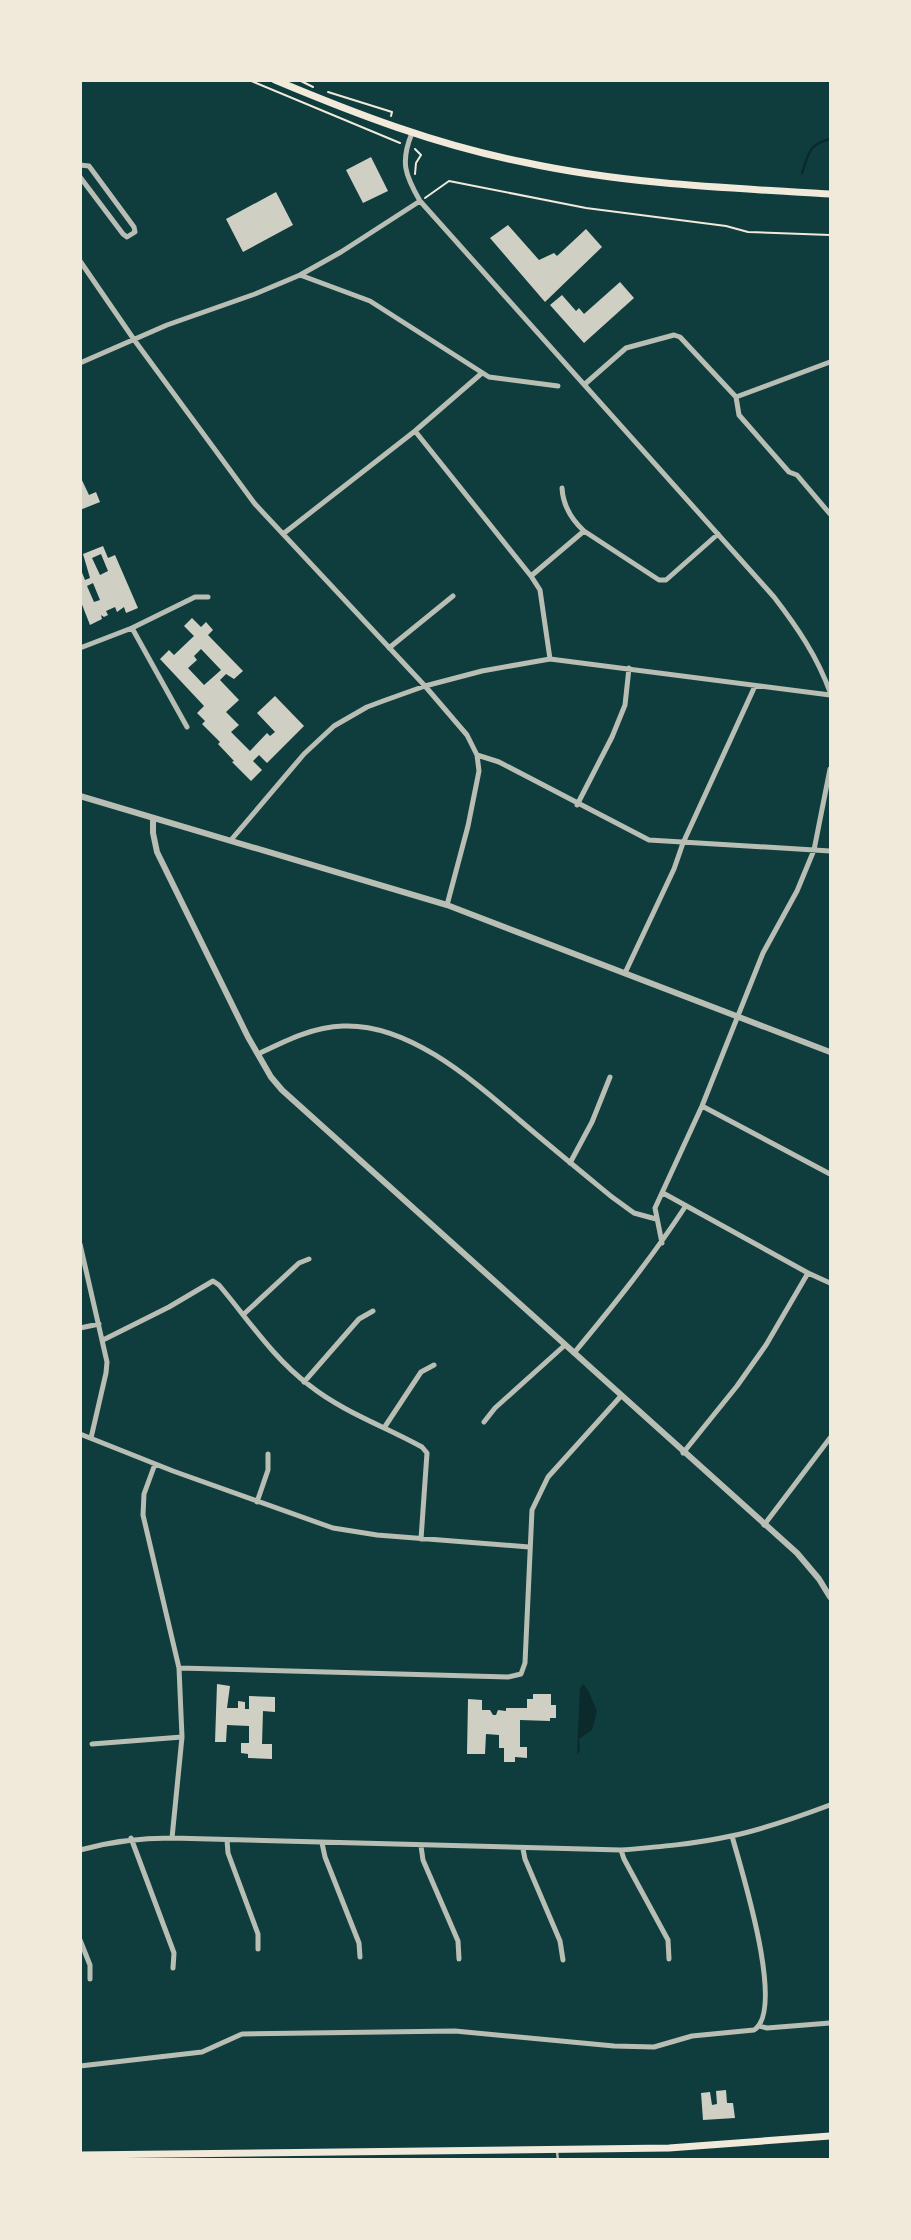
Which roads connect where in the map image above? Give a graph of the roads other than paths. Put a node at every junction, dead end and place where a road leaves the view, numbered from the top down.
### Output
1 (275, 80) edge
2 (412, 132) junction
3 (80, 165) edge
4 (80, 177) edge
5 (831, 194) edge
6 (423, 199) junction
7 (80, 261) edge
8 (300, 275) junction
9 (135, 341) junction
10 (831, 362) edge
11 (80, 363) edge
12 (482, 373) junction
13 (585, 384) junction
14 (558, 386) dead end
15 (736, 397) junction
16 (415, 431) junction
17 (562, 488) dead end
18 (831, 514) edge
19 (584, 531) junction
20 (283, 534) junction
21 (718, 534) junction
22 (531, 576) junction
23 (453, 596) dead end
24 (208, 597) dead end
25 (132, 628) junction
26 (80, 648) edge
27 (389, 648) junction
28 (550, 659) junction
29 (629, 668) junction
30 (425, 686) junction
31 (755, 686) junction
32 (831, 693) edge
33 (187, 727) dead end
34 (477, 755) junction
35 (831, 769) edge
36 (80, 796) edge
37 (578, 805) junction
38 (153, 818) junction
39 (231, 840) junction
40 (683, 843) junction
41 (814, 850) junction
42 (831, 851) edge
43 (447, 905) junction
44 (625, 972) junction
45 (738, 1016) junction
46 (831, 1052) edge
47 (258, 1054) junction
48 (610, 1077) dead end
49 (702, 1107) junction
50 (570, 1163) junction
51 (831, 1174) edge
52 (663, 1192) junction
53 (685, 1207) junction
54 (656, 1220) junction
55 (662, 1243) junction
56 (80, 1244) edge
57 (309, 1259) dead end
58 (808, 1273) junction
59 (831, 1283) edge
60 (373, 1311) dead end
61 (244, 1314) junction
62 (99, 1325) junction
63 (80, 1328) edge
64 (103, 1340) junction
65 (565, 1345) junction
66 (573, 1353) junction
67 (434, 1365) dead end
68 (304, 1382) junction
69 (621, 1396) junction
70 (484, 1422) dead end
71 (384, 1429) junction
72 (80, 1434) edge
73 (90, 1438) junction
74 (831, 1438) edge
75 (684, 1453) junction
76 (268, 1454) dead end
77 (155, 1464) junction
78 (257, 1502) junction
79 (764, 1525) junction
80 (421, 1539) junction
81 (529, 1547) junction
82 (831, 1598) edge
83 (179, 1668) junction
84 (182, 1737) junction
85 (92, 1744) dead end
86 (831, 1805) edge
87 (732, 1836) junction
88 (131, 1838) junction
89 (172, 1838) junction
90 (228, 1840) junction
91 (322, 1843) junction
92 (421, 1846) junction
93 (523, 1849) junction
94 (80, 1850) edge
95 (621, 1850) junction
96 (80, 1940) edge
97 (258, 1949) dead end
98 (360, 1957) dead end
99 (459, 1959) dead end
100 (669, 1959) dead end
101 (563, 1960) dead end
102 (173, 1968) dead end
103 (90, 1979) dead end
104 (831, 2023) edge
105 (759, 2026) junction
106 (80, 2066) edge
107 (831, 2136) edge
108 (556, 2148) junction
109 (80, 2155) edge
110 (190, 2157) edge
111 (558, 2160) edge

1 - 2 main road
2 - 5 main road
2 - 6 street
3 - 4 street
6 - 8 street
6 - 13 street
7 - 9 street
8 - 9 street
8 - 12 street
9 - 11 street
9 - 20 street
10 - 15 street
12 - 14 street
12 - 16 street
13 - 15 street
13 - 21 street
15 - 18 street
16 - 20 street
16 - 22 street
17 - 19 street
19 - 21 street
19 - 22 street
20 - 27 street
21 - 32 street
22 - 28 street
23 - 27 street
24 - 25 street
25 - 26 street
25 - 33 street
27 - 30 street
28 - 29 street
28 - 30 street
29 - 31 street
29 - 37 street
30 - 34 street
30 - 39 street
31 - 32 street
31 - 40 street
34 - 37 street
34 - 43 street
35 - 41 street
36 - 38 street
37 - 40 street
38 - 39 street
38 - 47 street
39 - 43 street
40 - 41 street
40 - 44 street
41 - 42 street
41 - 45 street
43 - 44 street
44 - 45 street
45 - 46 street
45 - 49 street
47 - 50 street
47 - 65 street
48 - 50 street
49 - 51 street
49 - 52 street
50 - 54 street
52 - 53 street
52 - 54 street
53 - 55 street
53 - 58 street
54 - 55 street
55 - 66 street
56 - 62 street
57 - 61 street
58 - 59 street
58 - 75 street
60 - 68 street
61 - 64 street
61 - 68 street
62 - 63 street
62 - 64 street
64 - 73 street
65 - 66 street
65 - 70 street
66 - 69 street
67 - 71 street
68 - 71 street
69 - 75 street
69 - 81 street
71 - 80 street
72 - 73 street
73 - 77 street
74 - 79 street
75 - 79 street
76 - 78 street
77 - 78 street
77 - 83 street
78 - 80 street
79 - 82 street
80 - 81 street
81 - 83 street
83 - 84 street
84 - 85 street
84 - 89 street
86 - 87 street
87 - 95 street
87 - 105 street
88 - 89 street
88 - 94 street
88 - 102 street
89 - 90 street
90 - 91 street
90 - 97 street
91 - 92 street
91 - 98 street
92 - 93 street
92 - 99 street
93 - 95 street
93 - 101 street
95 - 100 street
96 - 103 street
104 - 105 street
105 - 106 street
107 - 108 main road
108 - 110 main road
108 - 111 lane
109 - 110 main road

